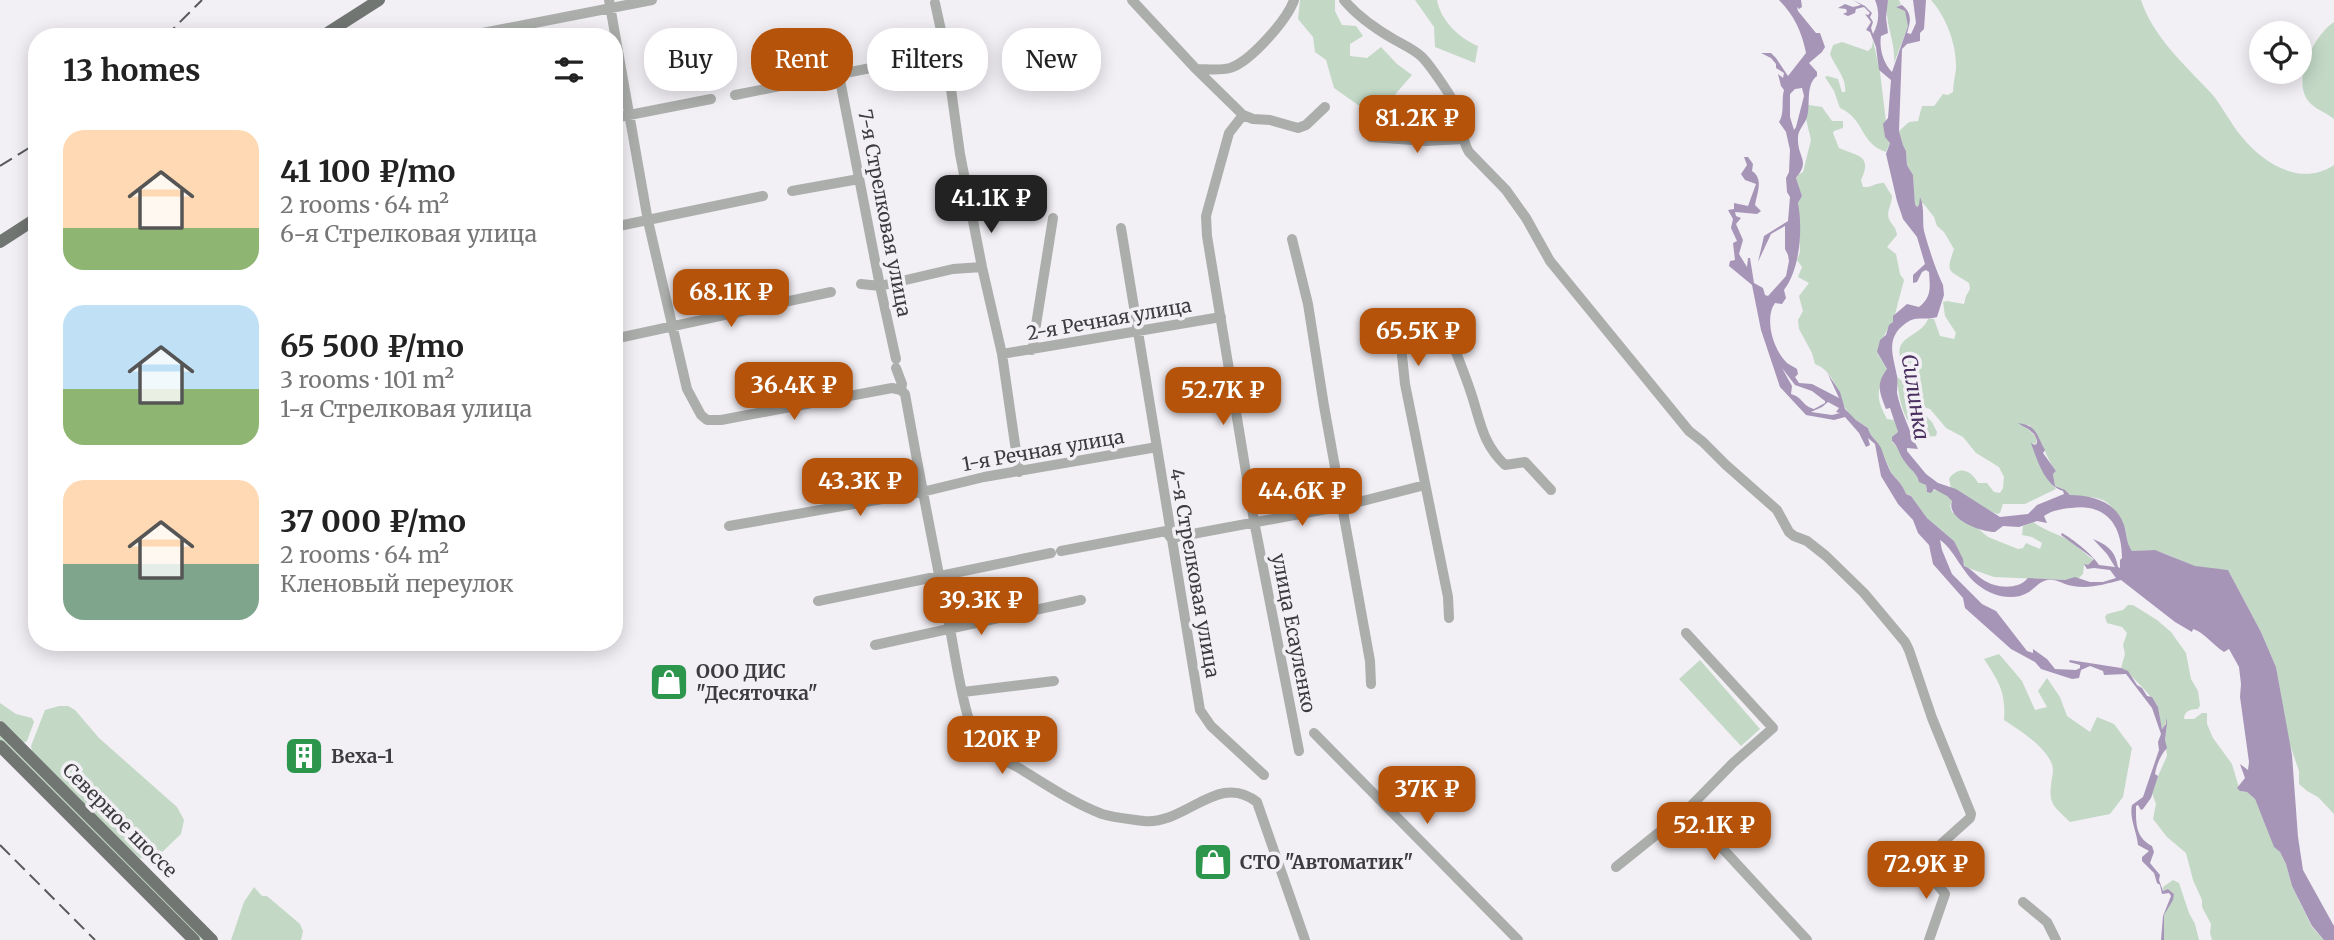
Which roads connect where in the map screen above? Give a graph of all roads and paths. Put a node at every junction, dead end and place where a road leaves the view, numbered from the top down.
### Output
1 (379, 0) edge
2 (652, 0) edge
3 (1132, 0) edge
4 (1294, 0) edge
5 (1345, 0) edge
6 (935, 3) dead end
7 (610, 4) edge
8 (335, 28) edge
9 (502, 28) edge
10 (614, 28) edge
11 (940, 28) edge
12 (1196, 69) junction
13 (623, 80) edge
14 (757, 91) edge
15 (842, 91) edge
16 (951, 91) edge
17 (736, 95) dead end
18 (711, 99) dead end
19 (1325, 107) dead end
20 (629, 115) junction
21 (1243, 115) junction
22 (623, 116) edge
23 (1371, 137) dead end
24 (1463, 139) junction
25 (859, 179) junction
26 (792, 191) dead end
27 (763, 196) dead end
28 (1053, 218) dead end
29 (648, 221) junction
30 (28, 224) edge
31 (623, 225) edge
32 (1121, 228) dead end
33 (1292, 239) dead end
34 (0, 242) edge
35 (982, 267) junction
36 (861, 284) dead end
37 (880, 286) junction
38 (831, 292) dead end
39 (1221, 317) junction
40 (672, 326) junction
41 (1137, 332) junction
42 (624, 337) dead end
43 (1032, 350) junction
44 (1002, 354) junction
45 (901, 390) junction
46 (1157, 447) junction
47 (1019, 472) junction
48 (1425, 485) junction
49 (1551, 490) dead end
50 (922, 492) junction
51 (1343, 506) junction
52 (1254, 521) junction
53 (729, 526) dead end
54 (1171, 538) junction
55 (939, 577) junction
56 (1081, 600) dead end
57 (818, 601) dead end
58 (1449, 618) dead end
59 (950, 628) junction
60 (1686, 633) dead end
61 (875, 645) dead end
62 (1054, 681) dead end
63 (1371, 684) dead end
64 (962, 692) junction
65 (0, 727) edge
66 (1314, 733) dead end
67 (0, 746) edge
68 (1299, 751) dead end
69 (1264, 775) dead end
70 (1687, 810) junction
71 (1616, 867) dead end
72 (2023, 902) dead end
73 (194, 940) edge
74 (212, 940) edge
75 (1305, 940) edge
76 (1517, 940) edge
77 (1807, 940) edge
78 (1929, 940) edge
79 (2056, 940) edge

1 - 8 main road
2 - 7 street
3 - 12 street
4 - 12 street
5 - 24 street
6 - 11 street
7 - 9 street
7 - 10 street
12 - 21 street
13 - 20 street
14 - 17 street
15 - 25 street, 7-я Стрелковая улица
16 - 35 street
18 - 20 street
19 - 21 street
20 - 22 street
20 - 29 street
21 - 39 street, улица Есауленко
23 - 24 street
24 - 78 street
25 - 26 street
25 - 37 street, 7-я Стрелковая улица
27 - 29 street
28 - 43 street
29 - 31 street
29 - 40 street
30 - 34 main road
32 - 41 street, 4-я Стрелковая улица
33 - 51 street
35 - 37 street
35 - 44 street
36 - 37 street
37 - 45 street, 7-я Стрелковая улица
38 - 40 street
39 - 41 street, 2-я Речная улица
39 - 52 street, улица Есауленко
40 - 42 street
40 - 45 street
41 - 43 street, 2-я Речная улица
41 - 46 street, 4-я Стрелковая улица
43 - 44 street, 2-я Речная улица
44 - 47 street
45 - 50 street, 7-я Стрелковая улица
46 - 47 street, 1-я Речная улица
46 - 54 street, 4-я Стрелковая улица
47 - 50 street, 1-я Речная улица
48 - 49 street
48 - 51 street
48 - 58 street
50 - 53 street, 1-я Речная улица
50 - 55 street, 7-я Стрелковая улица
51 - 52 street
51 - 63 street
52 - 54 street
52 - 68 street, улица Есауленко
54 - 55 street
54 - 69 street, 4-я Стрелковая улица
55 - 57 street
55 - 59 street, 7-я Стрелковая улица
56 - 59 street
59 - 61 street
59 - 64 street, 7-я Стрелковая улица
60 - 70 street
62 - 64 street
64 - 75 street, 7-я Стрелковая улица
65 - 74 main road, Северное шоссе
66 - 76 street
67 - 73 main road, Северное шоссе
70 - 71 street
70 - 77 street
72 - 79 street

